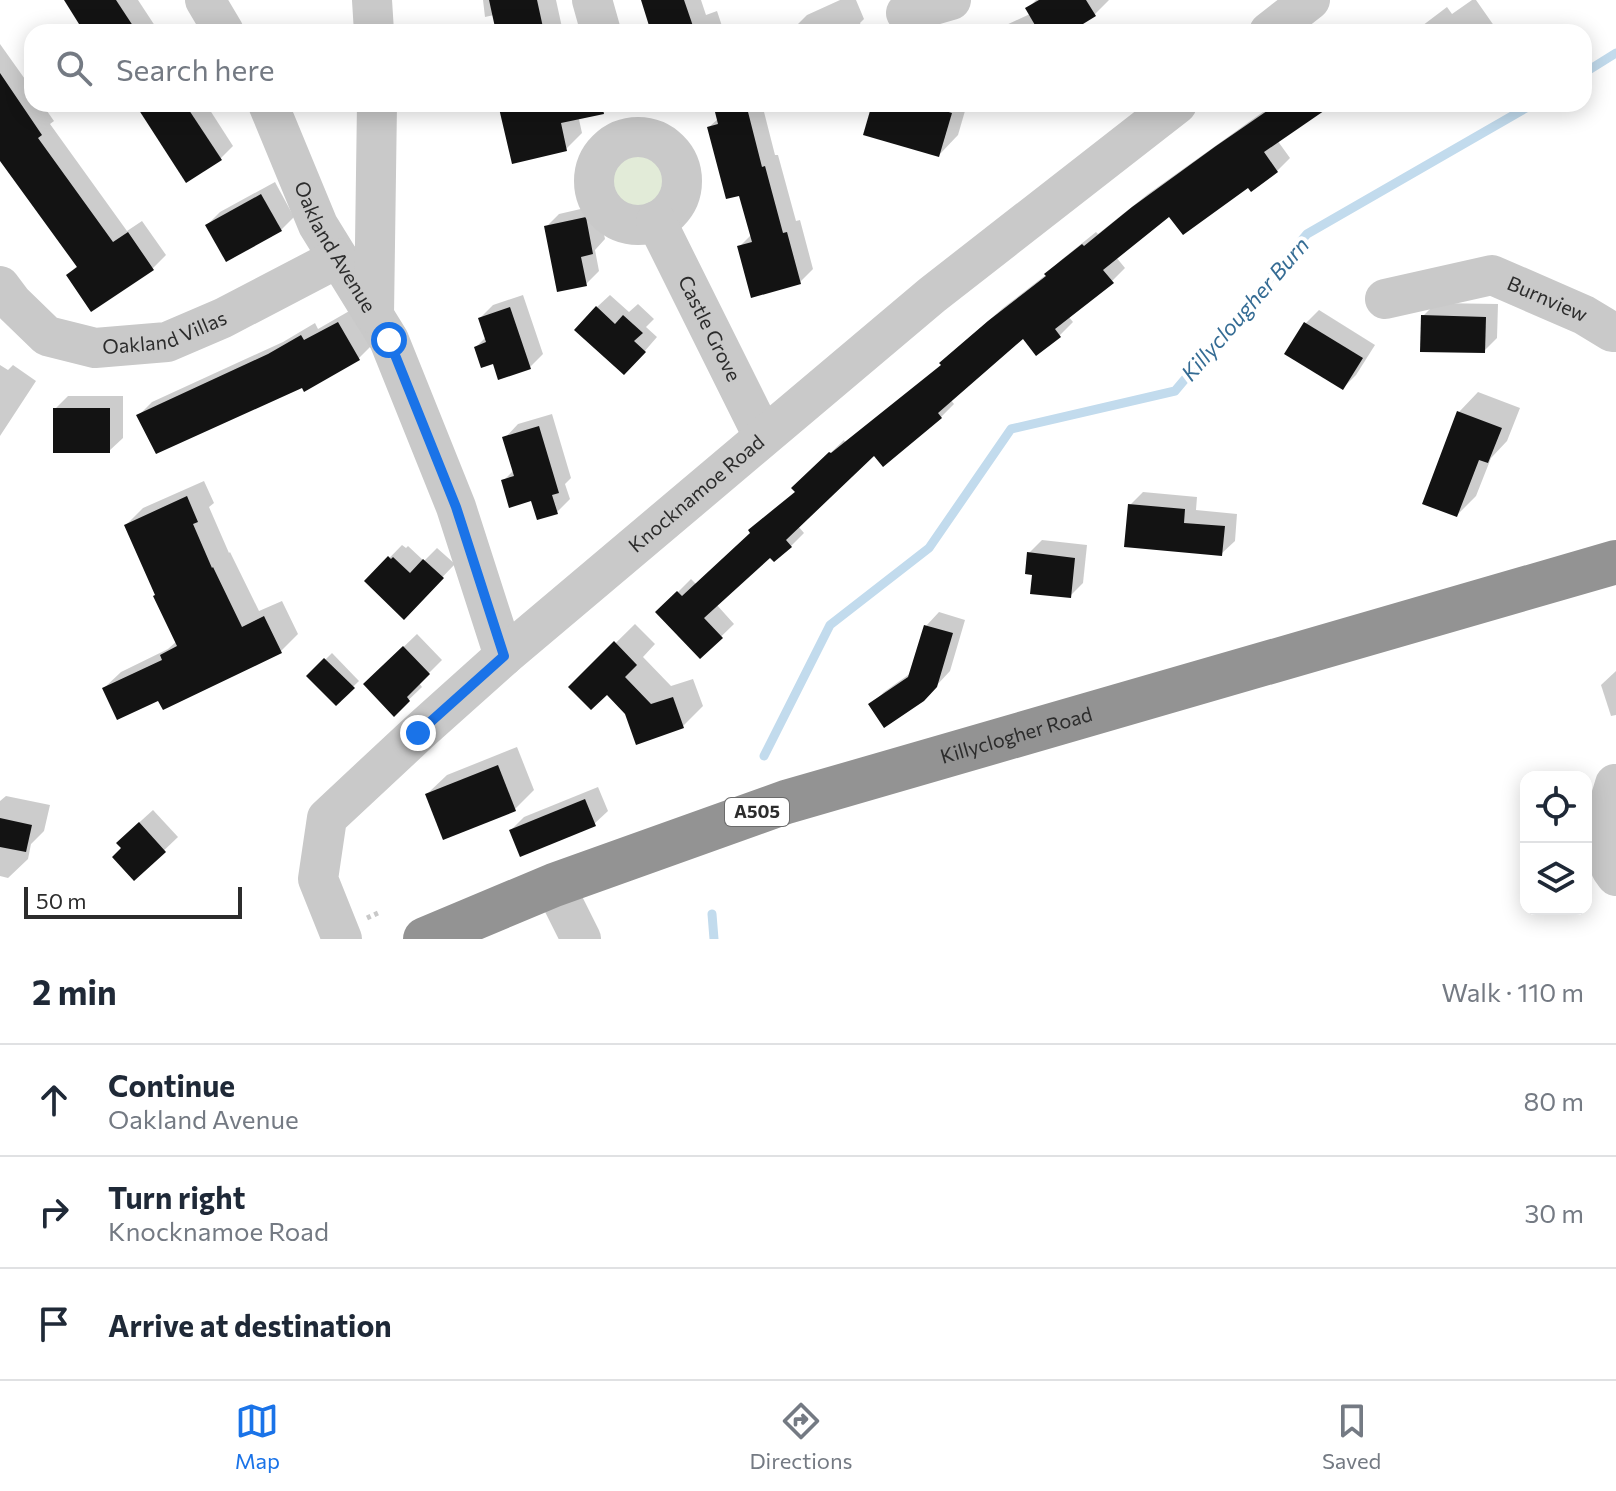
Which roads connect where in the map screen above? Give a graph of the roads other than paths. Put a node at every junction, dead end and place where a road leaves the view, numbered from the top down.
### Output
1 (205, 0) edge
2 (372, 0) edge
3 (592, 0) edge
4 (951, 0) edge
5 (1310, 0) edge
6 (906, 13) dead end
7 (219, 24) edge
8 (374, 24) edge
9 (599, 24) edge
10 (1279, 24) edge
11 (271, 112) edge
12 (377, 112) edge
13 (1167, 112) edge
14 (628, 120) edge
15 (656, 221) junction
16 (338, 258) junction
17 (0, 286) edge
18 (1385, 299) dead end
19 (374, 314) junction
20 (1616, 332) edge
21 (763, 436) junction
22 (1616, 562) edge
23 (504, 656) junction
24 (1615, 784) edge
25 (1616, 876) edge
26 (554, 885) junction
27 (342, 939) edge
28 (425, 939) edge
29 (581, 939) edge

1 - 7 street
2 - 8 street
3 - 9 street
4 - 6 street
5 - 10 street
11 - 16 street, Oakland Avenue
12 - 19 street
13 - 21 street, Knocknamoe Road
14 - 15 street
14 - 15 street
15 - 21 street, Castle Grove
16 - 17 street, Oakland Villas
16 - 19 street, Oakland Avenue
18 - 20 street, Burnview
19 - 23 street, Oakland Avenue
21 - 23 street, Knocknamoe Road
22 - 26 highway, Killyclogher Road / A505
23 - 27 street, Knocknamoe Road
24 - 25 street
26 - 28 highway, Killyclogher Road / A505
26 - 29 street

